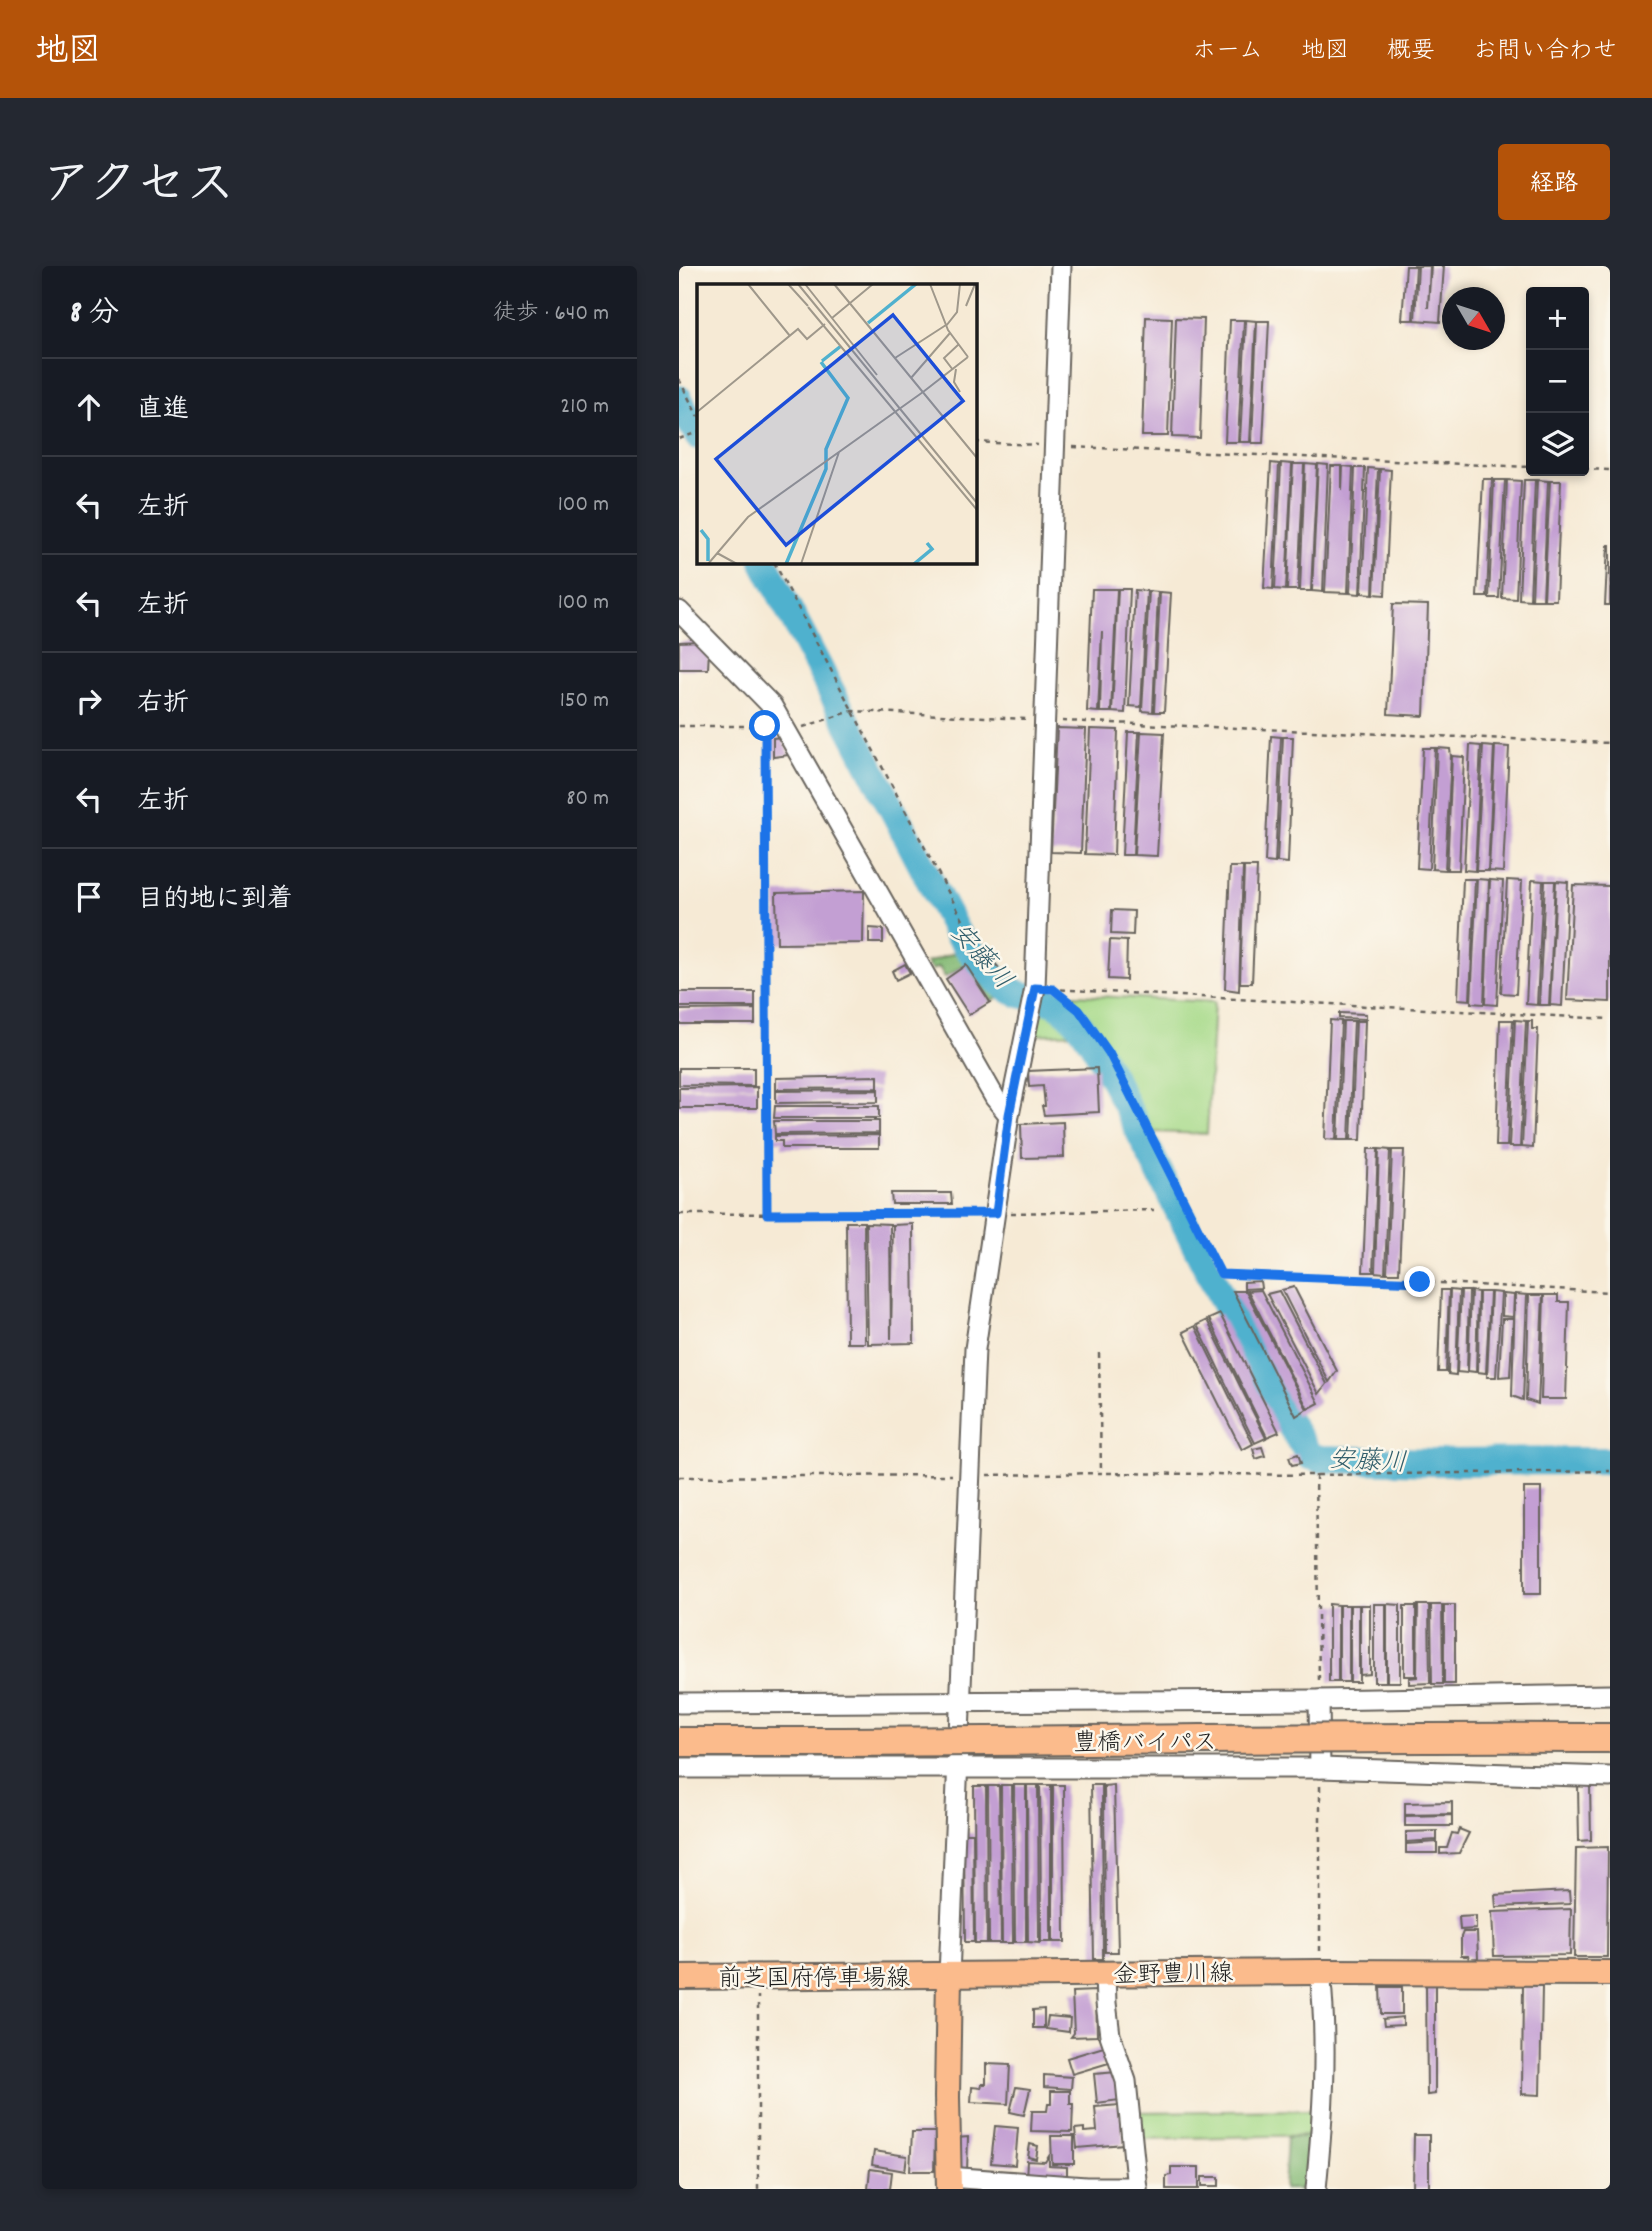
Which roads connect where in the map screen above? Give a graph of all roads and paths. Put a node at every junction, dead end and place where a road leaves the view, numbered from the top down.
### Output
1 (1061, 266) edge
2 (679, 379) edge
3 (697, 415) edge
4 (697, 432) edge
5 (679, 439) edge
6 (977, 442) edge
7 (1055, 446) junction
8 (1526, 467) edge
9 (1589, 469) edge
10 (1610, 470) edge
11 (775, 564) edge
12 (679, 611) edge
13 (850, 711) junction
14 (839, 714) dead end
15 (1044, 720) junction
16 (679, 726) edge
17 (1610, 743) edge
18 (1038, 993) junction
19 (1610, 1018) edge
20 (1009, 1115) junction
21 (1154, 1210) dead end
22 (996, 1213) junction
23 (679, 1214) edge
24 (767, 1214) junction
25 (1610, 1292) edge
26 (1099, 1353) dead end
27 (1610, 1471) edge
28 (1101, 1473) junction
29 (969, 1475) junction
30 (1316, 1475) junction
31 (679, 1477) edge
32 (1610, 1695) edge
33 (1319, 1700) junction
34 (961, 1702) junction
35 (679, 1703) edge
36 (1610, 1738) edge
37 (679, 1742) edge
38 (1610, 1749) edge
39 (679, 1752) edge
40 (679, 1768) edge
41 (1319, 1768) junction
42 (959, 1769) junction
43 (1610, 1776) edge
44 (1321, 1972) junction
45 (1610, 1973) edge
46 (1105, 1974) junction
47 (949, 1976) junction
48 (679, 1978) edge
49 (758, 1978) junction
50 (949, 2183) edge
51 (1137, 2188) edge
52 (758, 2189) edge
53 (1316, 2189) edge

1 - 7 street
2 - 3 path
4 - 5 path
6 - 7 path
7 - 8 path
7 - 15 street
9 - 10 path
11 - 13 path
12 - 20 street
13 - 14 path
13 - 15 path
13 - 18 path
15 - 17 path
15 - 18 street
16 - 24 path
18 - 19 path
18 - 20 street
18 - 25 path
20 - 22 street
21 - 22 path
22 - 24 path
22 - 29 street
23 - 24 path
26 - 28 path
27 - 30 path
28 - 29 path
28 - 30 path
29 - 31 path
29 - 34 street
30 - 33 path
32 - 33 street
33 - 34 street
33 - 41 street
34 - 35 street
34 - 42 street
36 - 37 highway, 豊橋バイパス, bridge
38 - 39 highway, 豊橋バイパス
40 - 42 street
41 - 42 street
41 - 43 street
41 - 44 path
42 - 47 street
44 - 45 main road, 金野豊川線
44 - 46 main road, 金野豊川線
44 - 53 street
46 - 47 main road, 金野豊川線
46 - 51 street
47 - 49 main road, 前芝国府停車場線
47 - 50 main road
48 - 49 main road, 前芝国府停車場線
49 - 52 path
50 - 51 street

